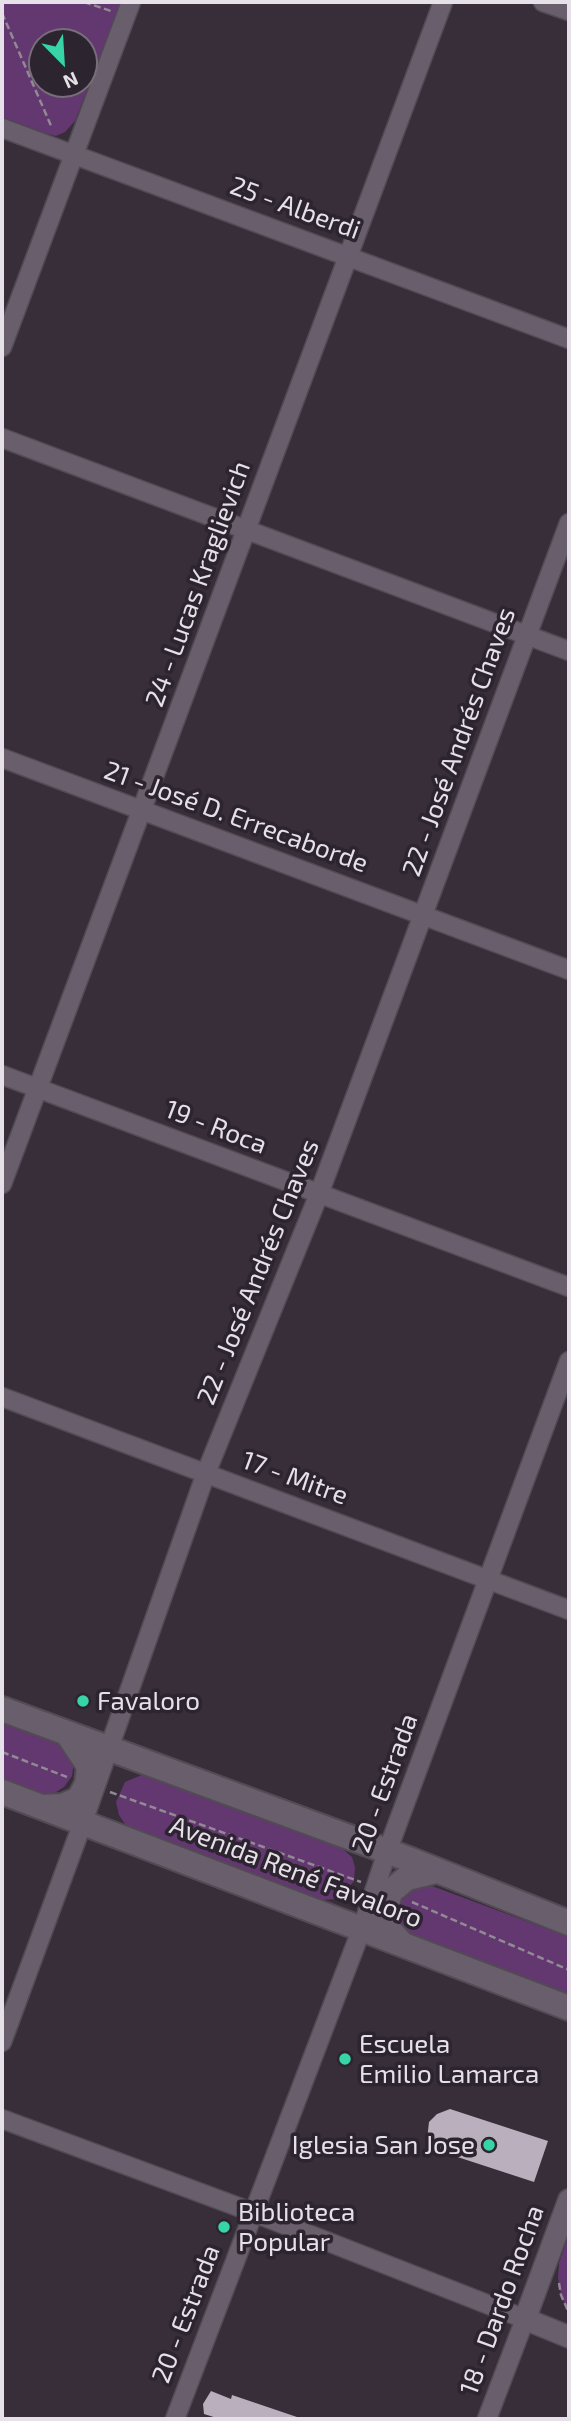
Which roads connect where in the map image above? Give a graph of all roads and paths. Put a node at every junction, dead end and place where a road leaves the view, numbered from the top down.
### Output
1 (85, 2) edge
2 (131, 2) edge
3 (443, 2) edge
4 (543, 2) edge
5 (569, 12) edge
6 (2, 13) edge
7 (116, 13) dead end
8 (2, 128) edge
9 (74, 154) junction
10 (348, 256) junction
11 (569, 339) edge
12 (2, 347) edge
13 (2, 438) edge
14 (569, 523) edge
15 (246, 530) junction
16 (527, 635) junction
17 (569, 651) edge
18 (2, 758) edge
19 (141, 810) junction
20 (423, 915) junction
21 (569, 970) edge
22 (2, 1074) edge
23 (38, 1087) junction
24 (2, 1184) edge
25 (319, 1194) junction
26 (569, 1287) edge
27 (569, 1361) edge
28 (2, 1397) edge
29 (206, 1473) junction
30 (489, 1579) junction
31 (569, 1610) edge
32 (2, 1709) edge
33 (67, 1733) junction
34 (108, 1748) junction
35 (2, 1752) edge
36 (91, 1785) junction
37 (2, 1792) edge
38 (41, 1807) junction
39 (83, 1822) junction
40 (387, 1852) junction
41 (436, 1871) junction
42 (382, 1889) junction
43 (569, 1923) edge
44 (362, 1928) junction
45 (401, 1944) junction
46 (569, 1970) edge
47 (569, 2008) edge
48 (2, 2042) edge
49 (2, 2119) edge
50 (569, 2200) edge
51 (252, 2212) junction
52 (525, 2319) junction
53 (569, 2337) edge
54 (175, 2419) edge
55 (487, 2419) edge

1 - 7 path
2 - 9 street
3 - 10 street, 24 - Lucas Kraglievich
4 - 5 street
6 - 9 path
8 - 9 street, 25 - Alberdi
9 - 10 street, 25 - Alberdi
9 - 12 street
10 - 11 street, 25 - Alberdi
10 - 15 street, 24 - Lucas Kraglievich
13 - 15 street
14 - 16 street, 22 - José Andrés Chaves
15 - 16 street
15 - 19 street, 24 - Lucas Kraglievich
16 - 17 street
16 - 20 street, 22 - José Andrés Chaves
18 - 19 street, 21 - José D. Errecaborde
19 - 20 street, 21 - José D. Errecaborde
19 - 23 street, 24 - Lucas Kraglievich
20 - 21 street, 21 - José D. Errecaborde
20 - 25 street, 22 - José Andrés Chaves
22 - 23 street, 19 - Roca
23 - 24 street, 24 - Lucas Kraglievich
23 - 25 street, 19 - Roca
25 - 26 street, 19 - Roca
25 - 29 street, 22 - José Andrés Chaves
27 - 30 street, 20 - Estrada
28 - 29 street, 17 - Mitre
29 - 30 street, 17 - Mitre
29 - 34 street, 22 - José Andrés Chaves
30 - 31 street, 17 - Mitre
30 - 40 street, 20 - Estrada
32 - 33 main road, Avenida René Favaloro
33 - 34 main road, Avenida René Favaloro
33 - 36 main road
34 - 36 street, 22 - José Andrés Chaves
34 - 40 main road, Avenida René Favaloro
35 - 36 path
36 - 38 main road
36 - 39 street, 22 - José Andrés Chaves
36 - 42 path
37 - 38 main road, Avenida René Favaloro
38 - 39 main road, Avenida René Favaloro
39 - 44 main road, Avenida René Favaloro
39 - 48 street, 22 - José Andrés Chaves
40 - 41 main road, Avenida René Favaloro
40 - 42 street, 20 - Estrada
41 - 42 main road
41 - 43 main road, Avenida René Favaloro
42 - 44 street, 20 - Estrada
42 - 45 main road
42 - 46 path
44 - 45 main road, Avenida René Favaloro
44 - 51 street, 20 - Estrada
45 - 47 main road, Avenida René Favaloro
49 - 51 street
50 - 52 street, 18 - Dardo Rocha
51 - 52 street
51 - 54 street, 20 - Estrada
52 - 53 street
52 - 55 street, 18 - Dardo Rocha

